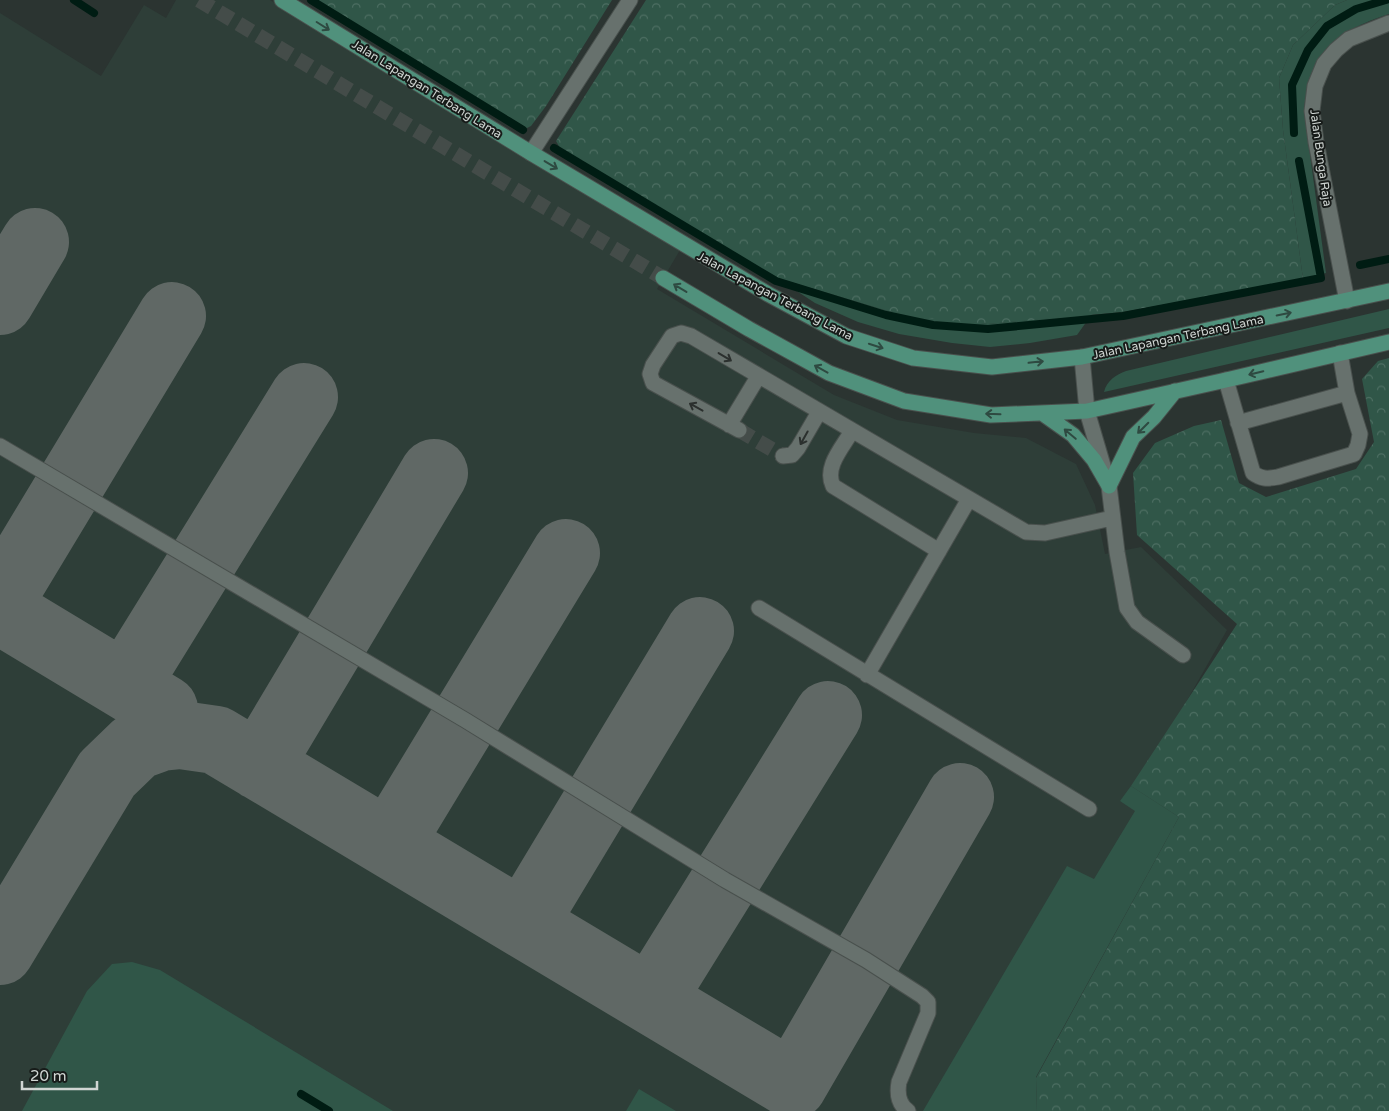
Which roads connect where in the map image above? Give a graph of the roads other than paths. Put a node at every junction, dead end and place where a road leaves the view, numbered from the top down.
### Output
1 (282, 0) edge
2 (630, 0) edge
3 (1389, 23) edge
4 (531, 153) junction
5 (663, 278) tunnel mouth
6 (1389, 291) edge
7 (1347, 301) junction
8 (1389, 342) edge
9 (1340, 353) junction
10 (1082, 357) junction
11 (758, 376) junction
12 (1226, 380) junction
13 (1175, 391) junction
14 (1346, 393) junction
15 (1087, 411) junction
16 (819, 412) junction
17 (1042, 413) junction
18 (1238, 423) junction
19 (852, 431) junction
20 (0, 446) edge
21 (783, 456) dead end
22 (1109, 486) junction
23 (969, 499) junction
24 (1112, 518) junction
25 (939, 551) junction
26 (759, 608) dead end
27 (1183, 655) dead end
28 (867, 675) junction
29 (1089, 809) dead end
30 (908, 1111) edge

1 -> 4 main road, Jalan Lapangan Terbang Lama
2 - 4 street
3 - 7 street, Jalan Bunga Raja
4 -> 10 main road, Jalan Lapangan Terbang Lama
17 -> 5 main road
6 - 7 main road, Jalan Lapangan Terbang Lama
10 -> 7 main road, Jalan Lapangan Terbang Lama
8 - 9 main road
9 -> 12 main road
9 - 14 street
10 - 15 street
11 -> 11 street
11 - 16 street
12 - 13 main road
12 - 18 street
13 - 15 main road
13 -> 22 main road
14 - 18 street
14 - 18 street
15 - 17 main road
15 - 22 street
16 - 19 street
16 -> 21 street
22 -> 17 main road
19 - 23 street
19 - 25 street
20 - 30 street
22 - 24 street
23 - 24 street
23 - 25 street
24 - 27 street
25 - 28 street
26 - 28 street
28 - 29 street

